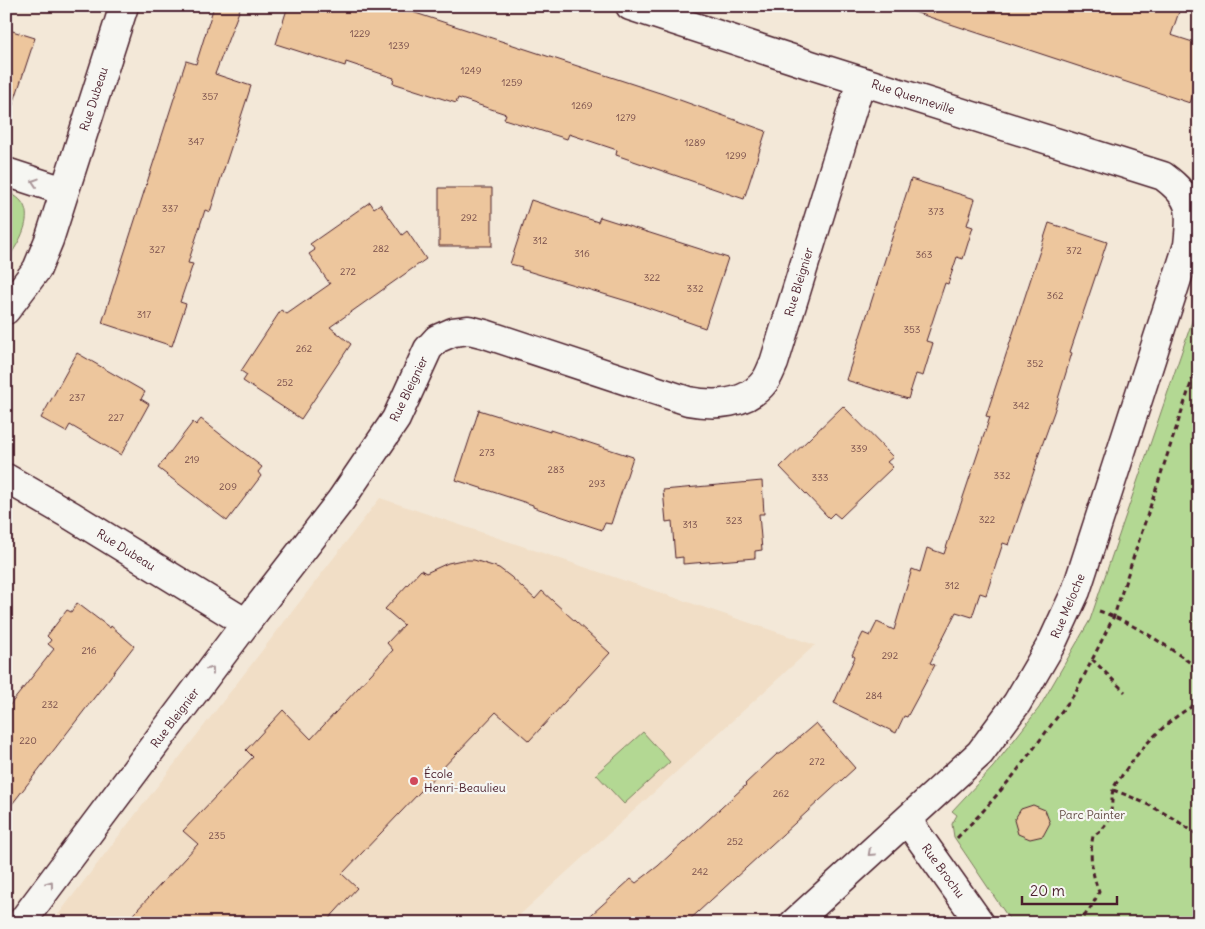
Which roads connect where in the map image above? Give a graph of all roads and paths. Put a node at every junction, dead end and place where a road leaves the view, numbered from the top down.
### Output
1 (124, 6) edge
2 (630, 6) edge
3 (861, 80) junction
4 (6, 172) edge
5 (64, 191) junction
6 (1188, 201) joint
7 (6, 310) edge
8 (6, 478) edge
9 (1091, 608) dead end
10 (246, 623) junction
11 (1092, 659) dead end
12 (1199, 669) edge
13 (1125, 692) dead end
14 (1199, 703) edge
15 (1113, 790) junction
16 (907, 820) junction
17 (1199, 836) edge
18 (21, 923) edge
19 (794, 923) edge
20 (980, 923) edge
21 (1077, 923) edge

1 - 5 street, Rue Dubeau
2 - 3 street, Rue Quenneville
3 - 6 street, Rue Quenneville
3 - 10 street, Rue Bleignier
5 -> 4 street
5 - 7 street, Rue Dubeau
6 - 16 street, Rue Meloche
8 - 10 street, Rue Dubeau
9 - 12 path
18 -> 10 street, Rue Bleignier
11 - 13 path
14 - 15 path
15 - 17 path
15 - 21 path
16 -> 19 street, Rue Meloche
16 - 20 street, Rue Brochu

